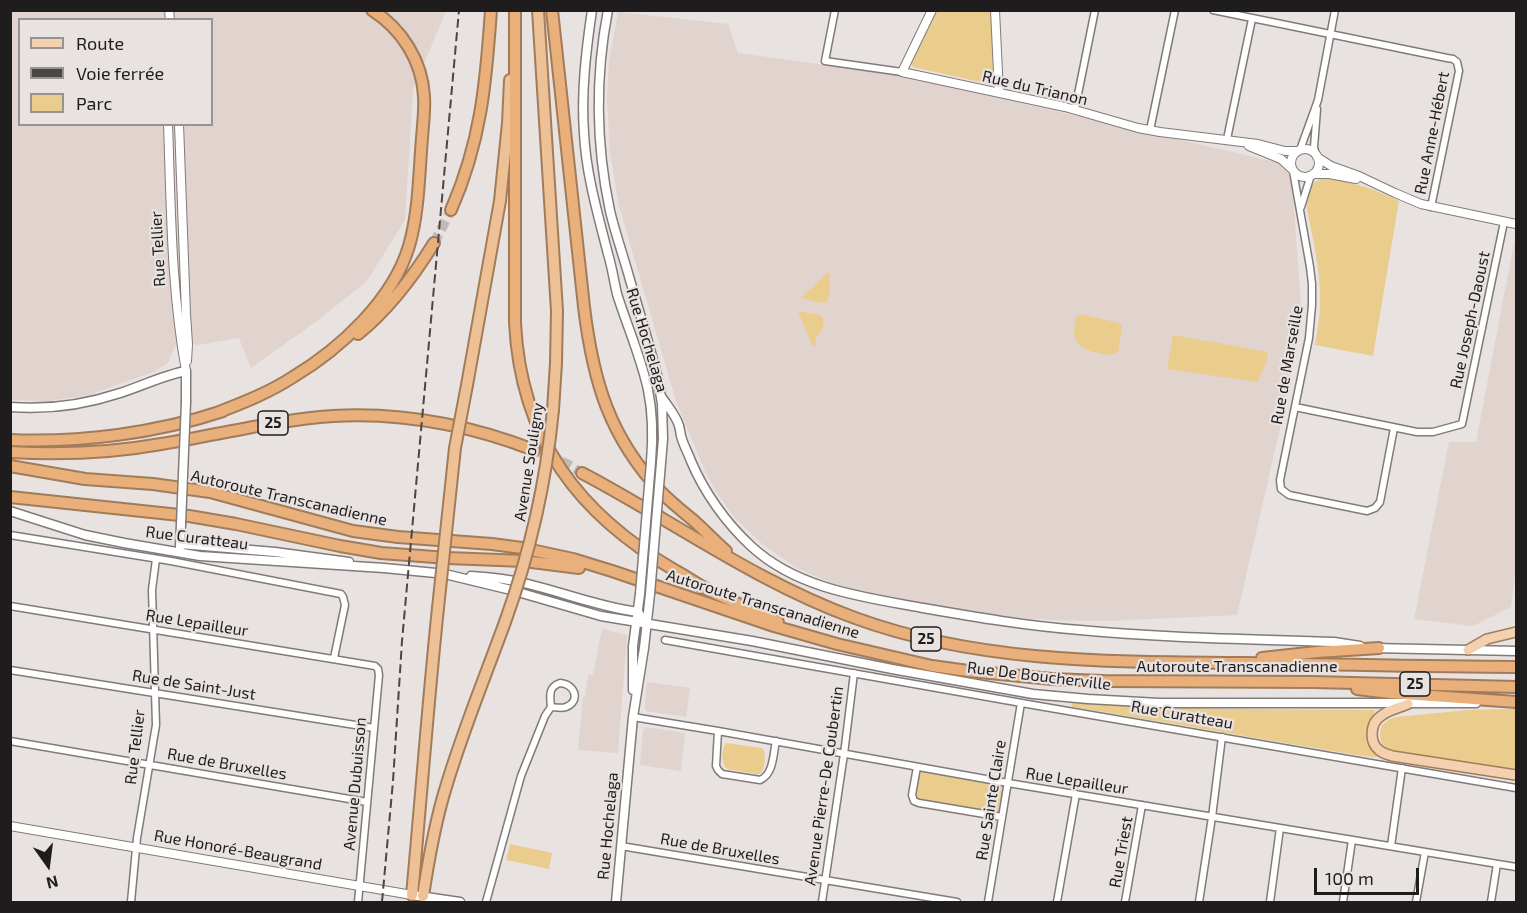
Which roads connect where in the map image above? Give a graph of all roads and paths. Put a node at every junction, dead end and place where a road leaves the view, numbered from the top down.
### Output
1 (372, 10) edge
2 (491, 10) edge
3 (514, 10) edge
4 (538, 10) edge
5 (552, 10) edge
6 (592, 10) edge
7 (608, 10) edge
8 (835, 10) edge
9 (932, 10) edge
10 (995, 10) edge
11 (1095, 10) edge
12 (1175, 10) edge
13 (1213, 10) edge
14 (1335, 10) edge
15 (1252, 19) junction
16 (1331, 34) junction
17 (902, 72) junction
18 (999, 93) junction
19 (1318, 100) junction
20 (1075, 109) junction
21 (168, 126) edge
22 (179, 126) edge
23 (1150, 130) junction
24 (1227, 139) junction
25 (1239, 142) junction
26 (1299, 150) junction
27 (1317, 156) junction
28 (1293, 171) junction
29 (1312, 175) junction
30 (1372, 182) junction
31 (1431, 207) junction
32 (451, 210) tunnel mouth
33 (1300, 210) junction
34 (1504, 222) junction
35 (1516, 224) edge
36 (434, 243) tunnel mouth
37 (186, 371) junction
38 (660, 396) junction
39 (10, 407) edge
40 (1295, 407) junction
41 (219, 412) junction
42 (653, 428) junction
43 (1394, 428) junction
44 (663, 429) junction
45 (681, 437) junction
46 (10, 440) edge
47 (534, 450) tunnel mouth
48 (10, 452) edge
49 (10, 466) edge
50 (582, 473) tunnel mouth
51 (10, 496) edge
52 (10, 511) edge
53 (10, 535) edge
54 (180, 548) junction
55 (156, 559) junction
56 (737, 561) junction
57 (445, 574) junction
58 (660, 588) junction
59 (10, 606) edge
60 (638, 612) junction
61 (636, 622) junction
62 (646, 624) junction
63 (153, 629) junction
64 (1516, 632) edge
65 (808, 636) junction
66 (665, 639) dead end
67 (1379, 648) junction
68 (1468, 650) junction
69 (1516, 651) edge
70 (334, 658) junction
71 (1217, 663) junction
72 (1516, 667) edge
73 (378, 669) joint
74 (10, 670) edge
75 (854, 673) junction
76 (1313, 682) junction
77 (1516, 687) edge
78 (155, 692) junction
79 (1516, 702) edge
80 (1021, 703) junction
81 (1408, 704) junction
82 (550, 707) junction
83 (633, 717) junction
84 (374, 728) junction
85 (718, 731) junction
86 (1222, 737) junction
87 (10, 741) edge
88 (776, 741) junction
89 (844, 754) junction
90 (150, 765) junction
91 (917, 767) junction
92 (1402, 768) junction
93 (1516, 775) edge
94 (1008, 783) junction
95 (1516, 788) edge
96 (1076, 794) junction
97 (367, 802) junction
98 (1142, 805) junction
99 (1002, 817) junction
100 (1212, 817) junction
101 (10, 826) edge
102 (1280, 828) junction
103 (1352, 840) junction
104 (621, 846) junction
105 (1391, 846) junction
106 (136, 848) junction
107 (1425, 852) junction
108 (1497, 864) junction
109 (1516, 867) edge
110 (825, 880) junction
111 (359, 886) junction
112 (419, 898) edge
113 (131, 903) edge
114 (358, 903) edge
115 (460, 903) edge
116 (486, 903) edge
117 (616, 903) edge
118 (822, 903) edge
119 (957, 903) edge
120 (988, 903) edge
121 (1058, 903) edge
122 (1125, 903) edge
123 (1199, 903) edge
124 (1270, 903) edge
125 (1344, 903) edge
126 (1416, 903) edge
127 (1491, 903) edge

1 - 41 highway
2 - 32 highway
3 - 65 highway
3 - 112 highway, bridge
4 - 112 highway, Avenue Souligny, bridge
5 - 56 highway
6 - 42 main road, Rue Hochelaga
7 - 38 main road, Rue Hochelaga
8 - 17 street, Rue du Trianon
9 - 17 street
10 - 18 street
11 - 20 street
12 - 23 street
13 - 15 street, Rue Anne-Hébert
14 - 16 street
15 - 16 street, Rue Anne-Hébert
15 - 24 street
16 - 19 street
16 - 31 street, Rue Anne-Hébert
17 - 18 street, Rue du Trianon
18 - 20 street, Rue du Trianon
19 - 26 street
19 - 27 street
20 - 23 street, Rue du Trianon
21 - 37 street, Rue Tellier
22 - 37 street, Rue Tellier
23 - 24 street, Rue du Trianon
24 - 25 street, Rue du Trianon
25 - 26 street, Rue du Trianon
25 - 28 street, Rue du Trianon
26 - 27 street
26 - 28 street
27 - 29 street
27 - 30 street
28 - 29 street
28 - 33 street, Rue de Marseille
29 - 30 street
29 - 33 street, Rue de Marseille
30 - 31 street
31 - 34 street
33 - 40 street, Rue de Marseille
34 - 35 street
34 - 43 street, Rue Joseph-Daoust
36 - 41 highway
37 - 39 main road
37 - 54 main road, Rue Tellier, bridge
38 - 44 main road, Rue Hochelaga
38 - 45 main road
40 - 43 street
40 - 43 street, Rue de Marseille
41 - 46 highway
42 - 44 main road
42 - 60 main road, Rue Hochelaga, bridge
44 - 45 main road
44 - 62 main road, Rue Hochelaga, bridge
45 - 67 main road
47 - 48 highway, 25
49 - 58 highway, Autoroute Transcanadienne / 25
50 - 56 highway, Autoroute Transcanadienne / 25
51 - 58 highway
52 - 54 main road, Rue Curatteau
53 - 55 street, Rue Curatteau
54 - 57 main road, Rue Curatteau
55 - 63 street, Rue Tellier
55 - 70 street, Rue Curatteau
56 - 71 highway, Autoroute Transcanadienne / 25
57 - 60 main road, Rue Curatteau
57 - 61 main road, Rue Curatteau
58 - 65 highway, Autoroute Transcanadienne / 25
59 - 63 street, Rue Lepailleur
60 - 61 main road, Rue Hochelaga
60 - 62 main road
61 - 62 main road, Rue De Boucherville
61 - 83 main road, Rue Hochelaga
62 - 81 main road, Rue De Boucherville
62 - 83 main road, Rue Hochelaga
63 - 70 street, Rue Lepailleur
63 - 78 street, Rue Tellier
64 - 68 main road
65 - 76 highway, Autoroute Transcanadienne / 25
66 - 75 street, Rue Curatteau
67 - 68 main road
67 - 71 highway
68 - 69 main road
70 - 73 street, Rue Lepailleur
71 - 72 highway, Autoroute Transcanadienne / 25
73 - 84 street, Avenue Dubuisson
74 - 78 street, Rue de Saint-Just
75 - 80 street, Rue Curatteau
75 - 89 street, Avenue Pierre-De Coubertin
76 - 77 highway, Autoroute Transcanadienne / 25
76 - 79 highway
78 - 84 street, Rue de Saint-Just
78 - 90 street, Rue Tellier
79 - 81 main road, Rue De Boucherville
80 - 86 street, Rue Curatteau
80 - 94 street, Rue Sainte Claire
81 - 93 main road
82 - 82 street
82 - 116 street
83 - 85 street, Rue Lepailleur
83 - 104 main road, Rue Hochelaga
84 - 97 street, Avenue Dubuisson
85 - 88 street, Rue Lepailleur
85 - 88 street
86 - 92 street, Rue Curatteau
86 - 100 street
87 - 90 street, Rue de Bruxelles
88 - 89 street, Rue Lepailleur
89 - 91 street, Rue Lepailleur
89 - 110 street, Avenue Pierre-De Coubertin
90 - 97 street, Rue de Bruxelles
90 - 106 street, Rue Tellier
91 - 94 street, Rue Lepailleur
91 - 99 street
92 - 95 street, Rue Curatteau
92 - 105 street
94 - 96 street, Rue Lepailleur
94 - 99 street, Rue Sainte Claire
96 - 98 street, Rue Lepailleur
96 - 121 street
97 - 111 street, Avenue Dubuisson
98 - 100 street, Rue Lepailleur
98 - 122 street, Rue Triest
99 - 120 street, Rue Sainte Claire
100 - 102 street, Rue Lepailleur
100 - 123 street
101 - 106 street, Rue Honoré-Beaugrand
102 - 103 street, Rue Lepailleur
102 - 124 street
103 - 105 street, Rue Lepailleur
103 - 125 street
104 - 110 street, Rue de Bruxelles
104 - 117 main road, Rue Hochelaga
105 - 107 street, Rue Lepailleur
106 - 111 street, Rue Honoré-Beaugrand
106 - 113 street, Rue Tellier
107 - 108 street, Rue Lepailleur
107 - 126 street
108 - 109 street, Rue Lepailleur
108 - 127 street
110 - 118 street, Avenue Pierre-De Coubertin
110 - 119 street, Rue de Bruxelles
111 - 112 street, Rue Honoré-Beaugrand
111 - 114 street, Avenue Dubuisson
112 - 115 main road, Rue Honoré-Beaugrand

